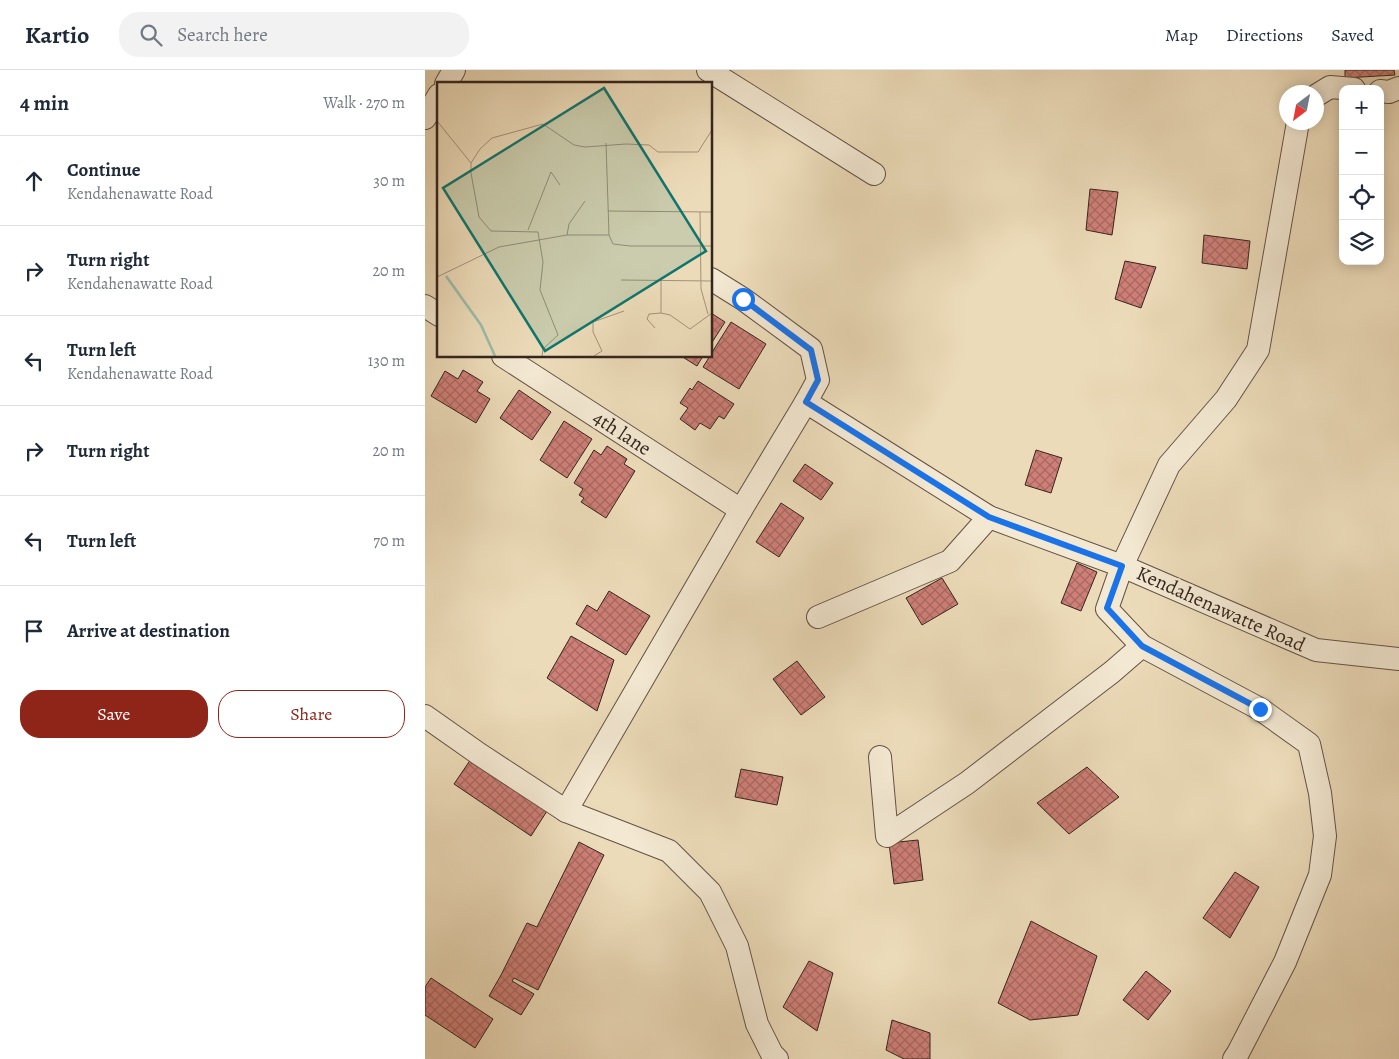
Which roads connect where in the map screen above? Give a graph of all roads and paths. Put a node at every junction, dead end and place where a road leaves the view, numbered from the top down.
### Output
1 (455, 70) edge
2 (708, 70) edge
3 (447, 82) edge
4 (1339, 88) edge
5 (1399, 88) edge
6 (1324, 91) edge
7 (1384, 91) edge
8 (1297, 130) edge
9 (874, 174) dead end
10 (713, 280) edge
11 (425, 306) edge
12 (437, 314) edge
13 (506, 358) edge
14 (806, 402) junction
15 (741, 510) junction
16 (989, 517) junction
17 (1122, 566) junction
18 (818, 617) dead end
19 (1142, 646) junction
20 (1399, 659) edge
21 (425, 716) edge
22 (880, 757) dead end
23 (565, 811) junction
24 (777, 1059) edge
25 (1234, 1059) edge

1 - 3 street
2 - 9 street
4 - 6 street
5 - 7 street
8 - 17 street
10 - 14 street
11 - 12 street
13 - 15 street, 4th lane
14 - 15 street
14 - 16 street, Kendahenawatte Road
15 - 23 street
16 - 17 street, Kendahenawatte Road
16 - 18 street
17 - 19 street
17 - 20 street, Kendahenawatte Road
19 - 22 street
19 - 25 street
21 - 23 street
23 - 24 street

